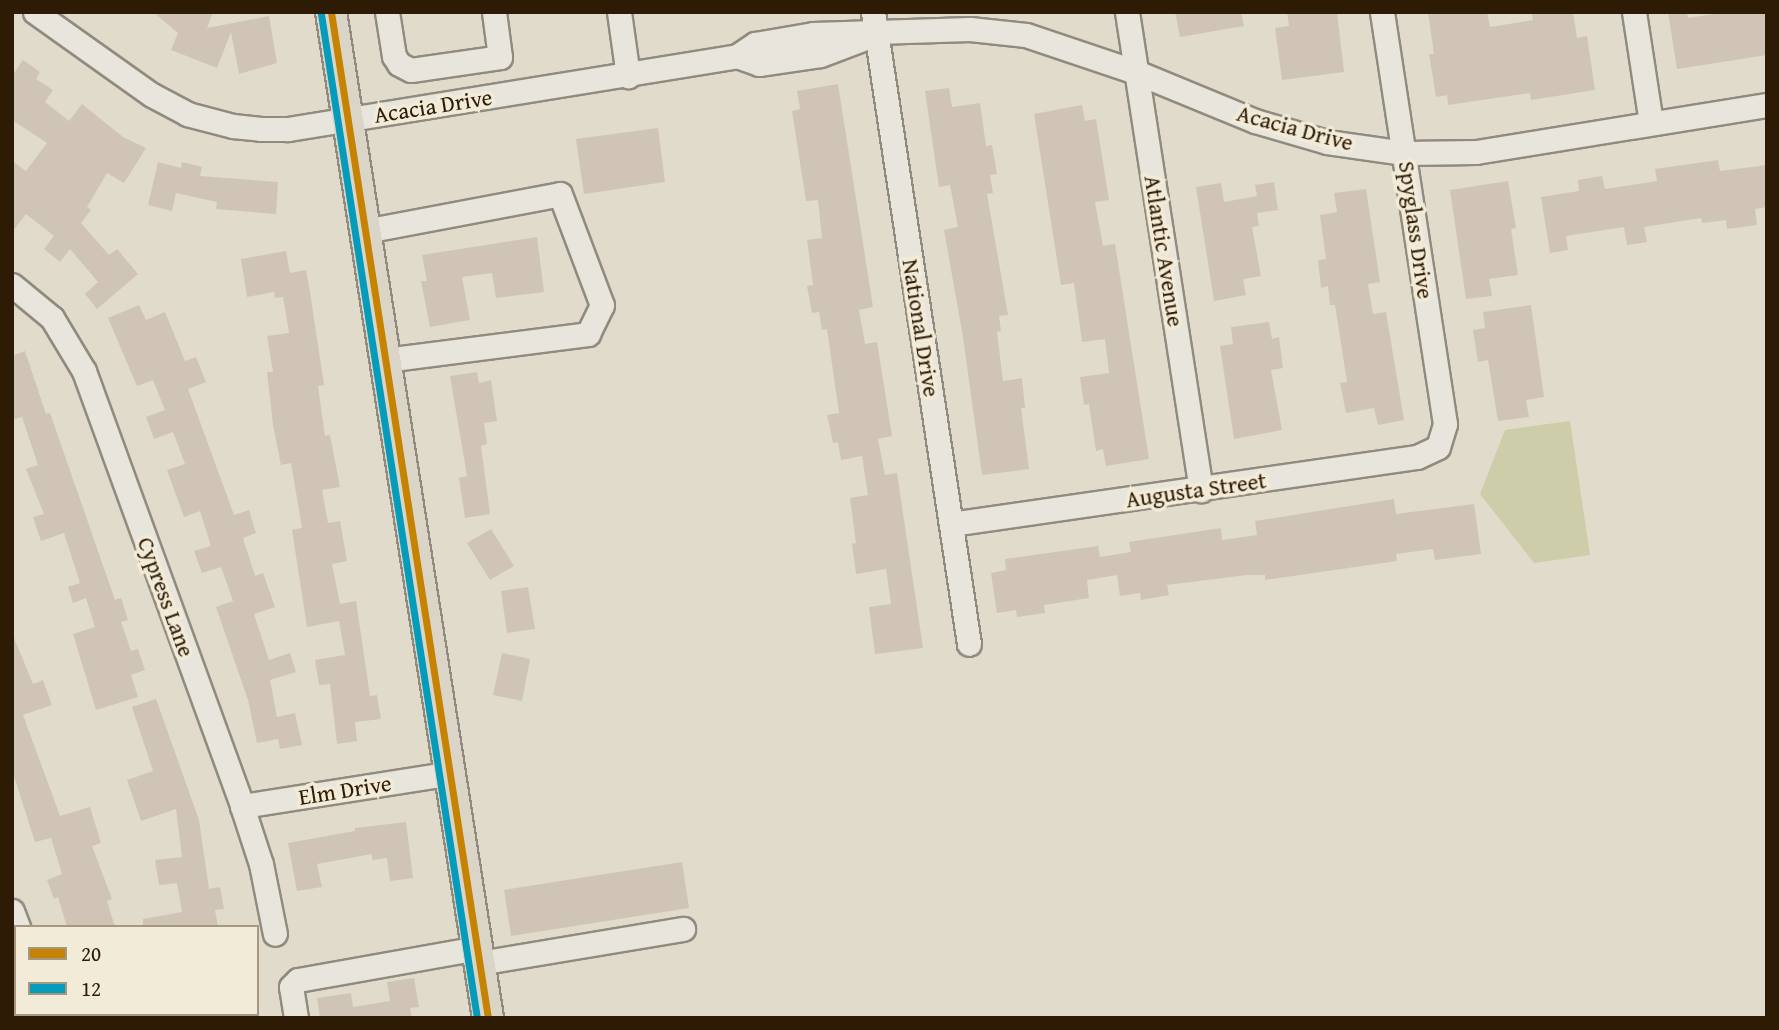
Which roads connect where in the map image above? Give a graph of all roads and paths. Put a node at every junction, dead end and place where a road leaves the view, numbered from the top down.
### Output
1 (34, 12) edge
2 (331, 12) edge
3 (387, 12) edge
4 (494, 12) edge
5 (619, 12) edge
6 (1127, 12) edge
7 (1382, 12) edge
8 (1634, 12) edge
9 (874, 23) edge
10 (1136, 72) junction
11 (628, 76) junction
12 (1767, 105) edge
13 (348, 119) junction
14 (1651, 123) junction
15 (1404, 153) junction
16 (365, 231) junction
17 (12, 285) edge
18 (385, 360) junction
19 (1438, 447) joint
20 (1201, 490) junction
21 (951, 524) junction
22 (969, 644) dead end
23 (447, 774) junction
24 (242, 806) junction
25 (683, 929) dead end
26 (275, 934) dead end
27 (478, 956) junction
28 (296, 1018) edge
29 (488, 1018) edge

1 - 13 street, Acacia Drive
2 - 13 main road
3 - 4 street
5 - 11 street
6 - 10 street, Atlantic Avenue
7 - 15 street, Spyglass Drive
8 - 14 street
9 - 10 street, Acacia Drive
9 - 11 street, Acacia Drive
9 - 21 street, National Drive
10 - 15 street, Acacia Drive
10 - 20 street, Atlantic Avenue
11 - 13 street, Acacia Drive
12 - 14 street, Acacia Drive
13 - 16 main road
14 - 15 street, Acacia Drive
15 - 19 street, Spyglass Drive
16 - 18 main road
16 - 18 street
17 - 24 street, Cypress Lane
18 - 23 main road
19 - 20 street, Augusta Street
20 - 21 street, Augusta Street
21 - 22 street, National Drive
23 - 24 street, Elm Drive
23 - 27 main road
24 - 26 street, Cypress Lane
25 - 27 street
27 - 28 street
27 - 29 main road

